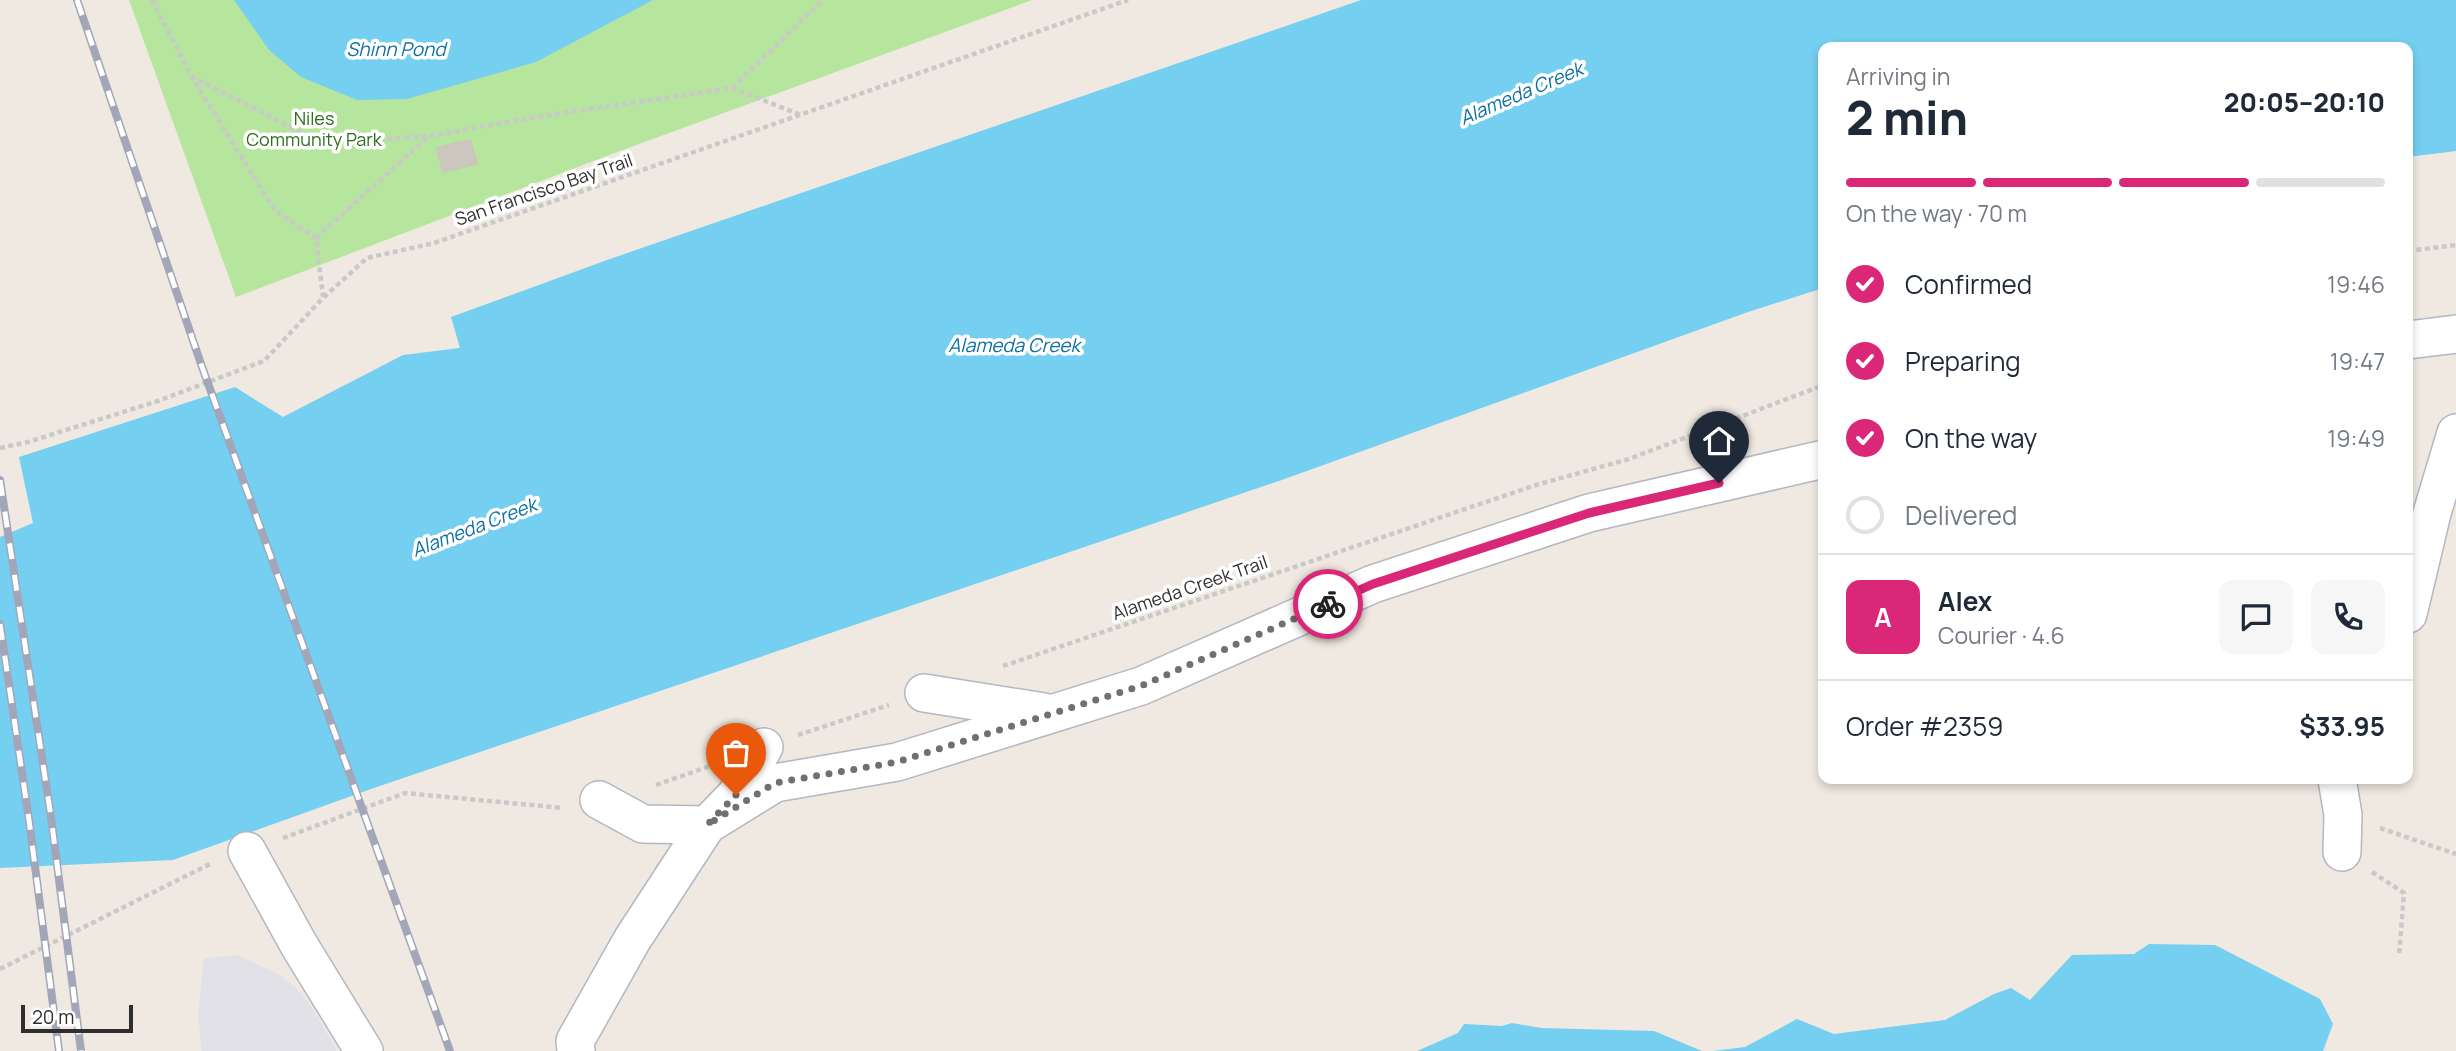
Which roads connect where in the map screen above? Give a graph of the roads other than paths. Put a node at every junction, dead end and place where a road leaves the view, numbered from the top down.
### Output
1 (2456, 334) edge
2 (2413, 339) edge
3 (2456, 433) edge
4 (1818, 460) edge
5 (2444, 507) edge
6 (2413, 599) edge
7 (924, 693) road end
8 (1054, 713) junction
9 (764, 747) road end
10 (2338, 784) edge
11 (599, 800) road end
12 (707, 825) junction
13 (247, 850) dead end
14 (2342, 852) road end
15 (364, 1051) edge
16 (576, 1051) edge

1 - 2 lane
3 - 5 lane
4 - 8 lane
5 - 6 lane
7 - 8 lane
8 - 12 lane
9 - 12 lane
10 - 14 lane
11 - 12 lane
12 - 16 lane
13 - 15 lane

